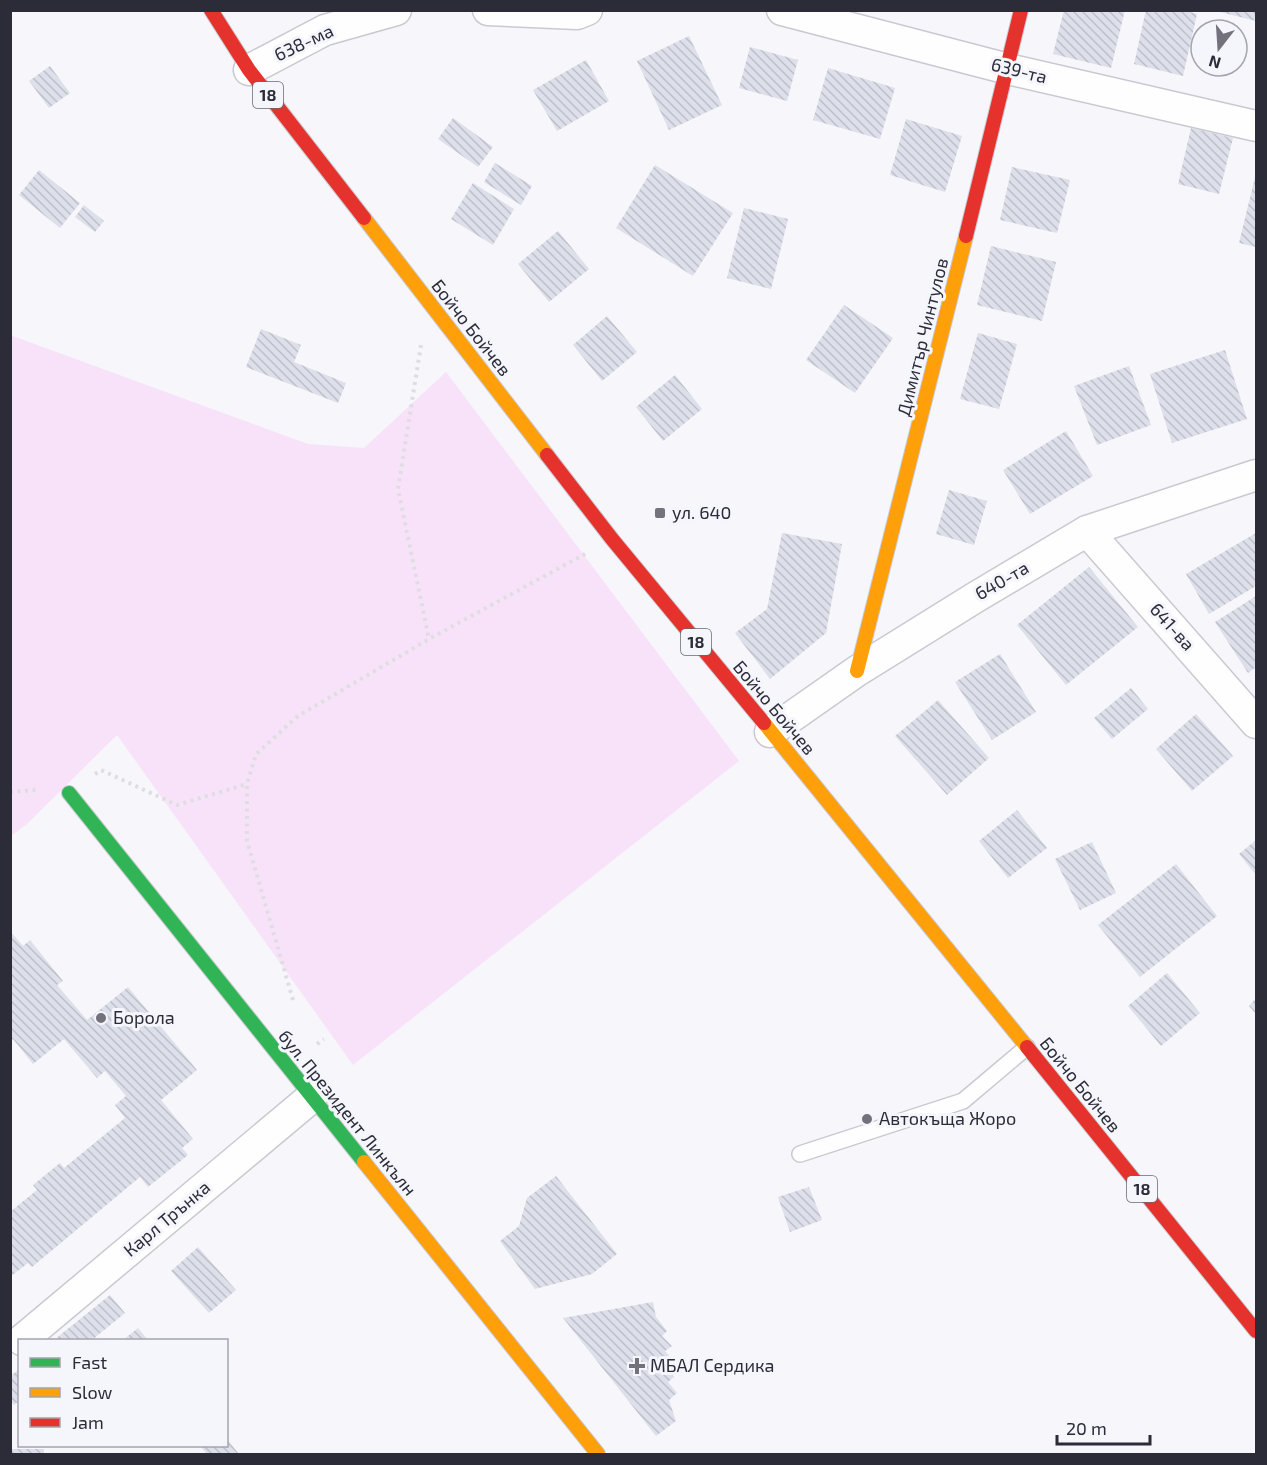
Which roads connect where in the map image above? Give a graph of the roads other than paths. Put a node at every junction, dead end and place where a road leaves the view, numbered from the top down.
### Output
1 (211, 10) edge
2 (396, 10) edge
3 (488, 10) edge
4 (587, 10) edge
5 (782, 10) edge
6 (1021, 10) edge
7 (1008, 69) junction
8 (249, 70) junction
9 (1257, 126) edge
10 (1257, 475) edge
11 (1087, 531) junction
12 (857, 671) junction
13 (1257, 723) edge
14 (770, 732) junction
15 (69, 793) road end
16 (1027, 1047) junction
17 (312, 1097) junction
18 (800, 1154) dead end
19 (1257, 1331) edge
20 (25, 1339) edge
21 (598, 1455) edge

1 - 8 main road, Бойчо Бойчев / 18
2 - 8 street, 638-ма
3 - 4 street
5 - 7 street, 639-та
6 - 7 main road, Димитър Чинтулов
7 - 9 street, 639-та
7 - 12 main road, Димитър Чинтулов
8 - 14 main road, Бойчо Бойчев / 18
10 - 11 street, 640-та
11 - 12 street, 640-та
11 - 13 street, 641-ва
12 - 14 street, 640-та
14 - 16 main road, Бойчо Бойчев / 18
15 - 17 main road, бул. Президент Линкълн
16 - 18 lane
16 - 19 main road, Бойчо Бойчев / 18
17 - 20 street, Карл Трънка
17 - 21 main road, бул. Президент Линкълн

